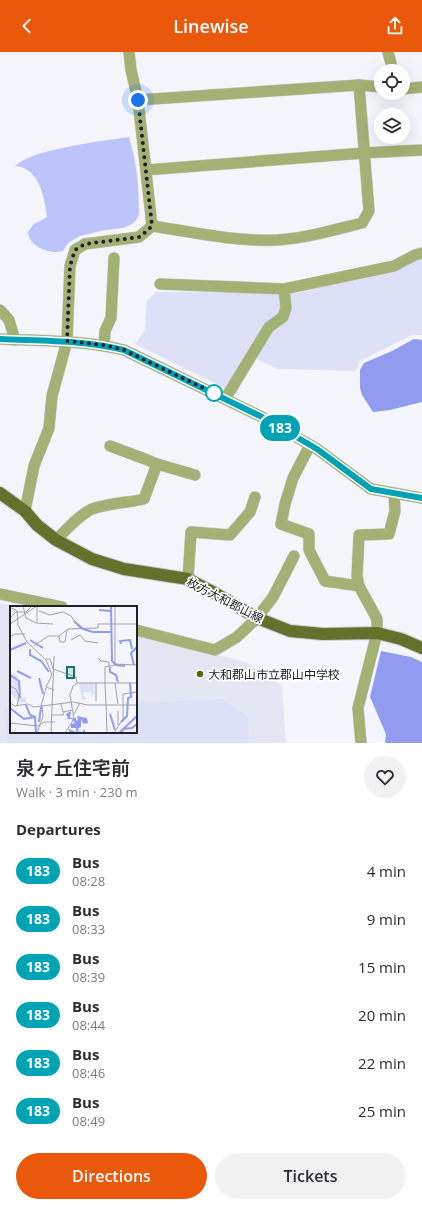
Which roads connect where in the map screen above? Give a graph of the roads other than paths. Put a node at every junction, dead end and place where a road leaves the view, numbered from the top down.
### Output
1 (129, 52) edge
2 (388, 52) edge
3 (391, 64) edge
4 (359, 85) junction
5 (374, 86) edge
6 (422, 87) edge
7 (410, 88) edge
8 (138, 100) junction
9 (422, 150) edge
10 (364, 153) junction
11 (146, 170) junction
12 (152, 226) junction
13 (422, 253) edge
14 (114, 258) dead end
15 (160, 284) dead end
16 (284, 289) junction
17 (0, 310) edge
18 (0, 339) edge
19 (15, 340) junction
20 (67, 341) junction
21 (104, 345) junction
22 (225, 399) junction
23 (310, 444) junction
24 (110, 446) dead end
25 (157, 464) junction
26 (195, 476) dead end
27 (0, 493) edge
28 (394, 493) junction
29 (255, 496) dead end
30 (422, 498) edge
31 (24, 511) junction
32 (56, 540) junction
33 (294, 556) dead end
34 (188, 580) junction
35 (359, 586) junction
36 (0, 594) edge
37 (57, 606) edge
38 (257, 618) junction
39 (137, 630) edge
40 (378, 633) junction
41 (422, 648) edge
42 (361, 743) edge

1 - 8 street
2 - 3 street
4 - 5 street
4 - 8 street
4 - 10 street
6 - 7 street
8 - 11 street
9 - 10 street
10 - 11 street
10 - 12 street
11 - 12 street
12 - 20 street
13 - 16 street
14 - 21 street
15 - 16 street
16 - 22 street
17 - 19 street
18 - 19 street
19 - 20 street
20 - 21 street
20 - 31 street
21 - 22 street
22 - 23 street
23 - 28 street
23 - 35 street
24 - 25 street
25 - 26 street
25 - 32 street
27 - 31 main road, 枚方大和郡山線
28 - 30 street
28 - 35 street
29 - 34 street
31 - 32 main road, 枚方大和郡山線
32 - 34 main road, 枚方大和郡山線
33 - 38 street
34 - 38 main road, 枚方大和郡山線
35 - 40 street
36 - 37 street
38 - 39 street
38 - 40 main road, 枚方大和郡山線
40 - 41 main road, 枚方大和郡山線
40 - 42 street

